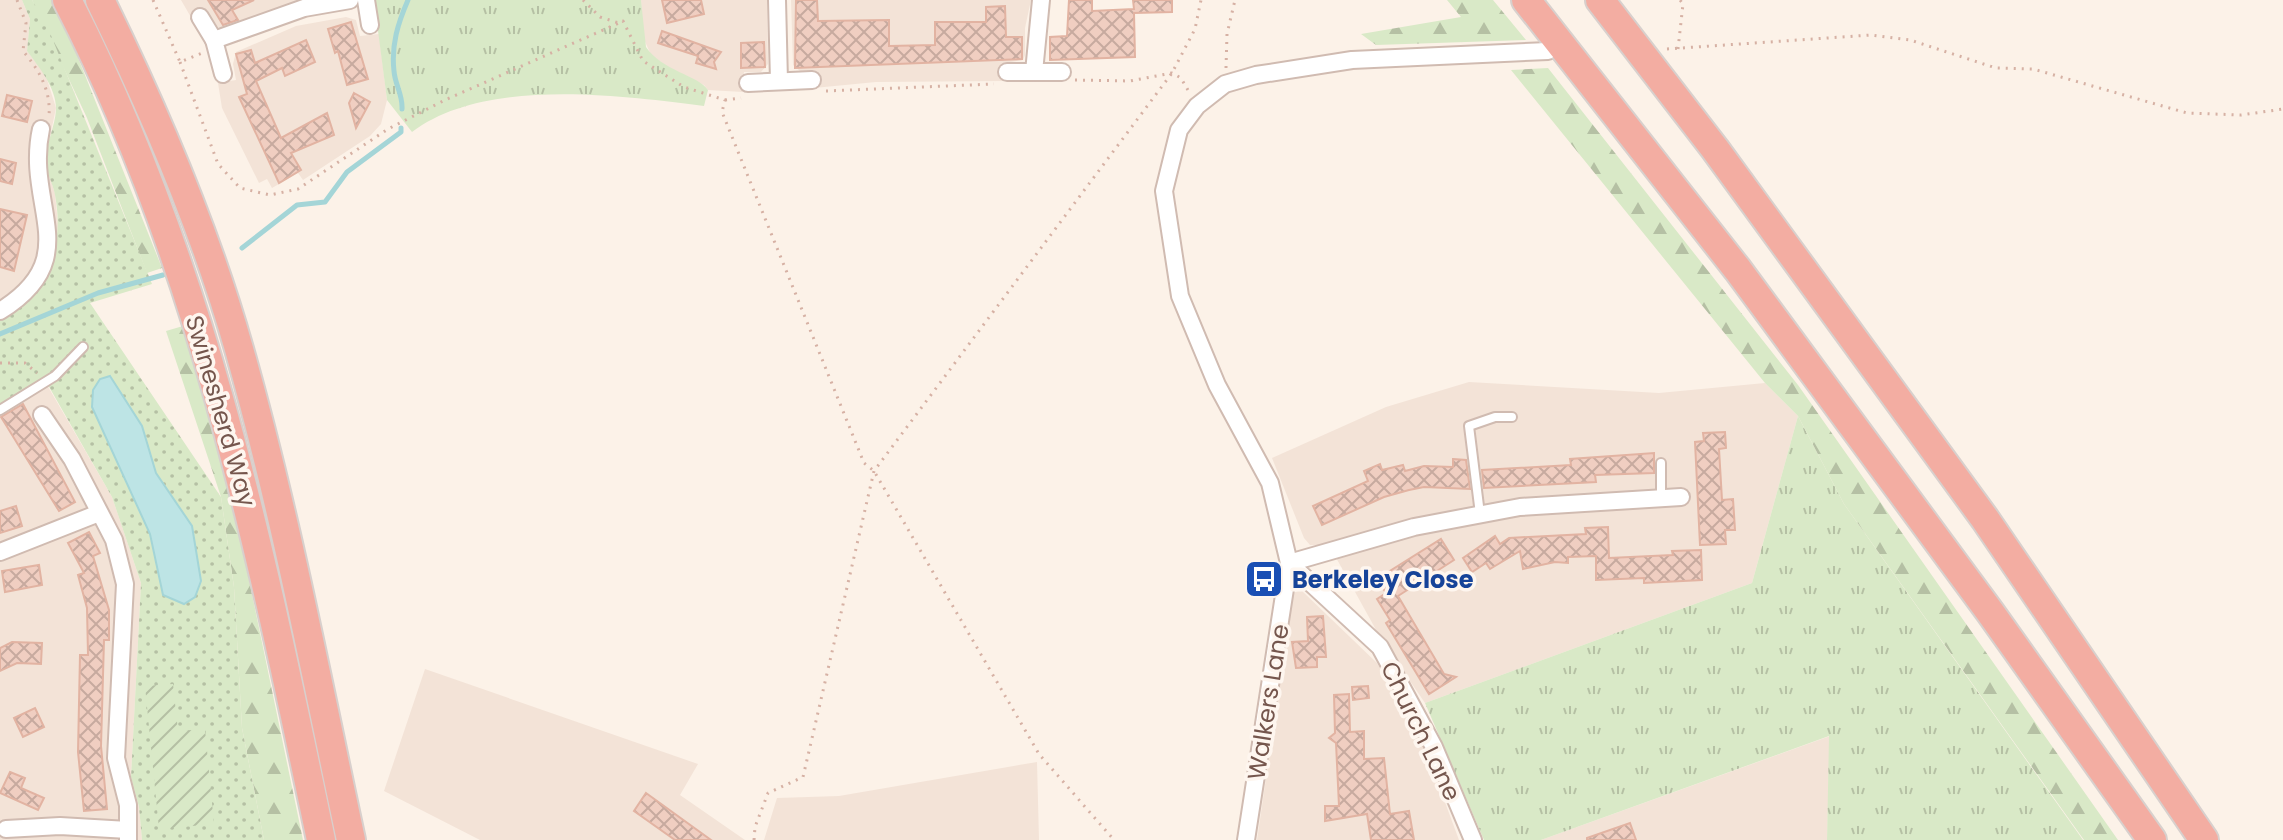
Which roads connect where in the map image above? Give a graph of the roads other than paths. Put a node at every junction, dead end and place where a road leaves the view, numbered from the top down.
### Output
1 (67, 0) edge
2 (100, 0) edge
3 (350, 0) edge
4 (366, 0) edge
5 (777, 0) edge
6 (1041, 0) edge
7 (1526, 0) edge
8 (1600, 0) edge
9 (200, 17) dead end
10 (370, 25) dead end
11 (215, 43) junction
12 (1548, 51) dead end
13 (1007, 72) road end
14 (1034, 72) junction
15 (1062, 72) road end
16 (223, 74) dead end
17 (812, 80) road end
18 (779, 81) junction
19 (748, 83) dead end
20 (41, 129) road end
21 (0, 311) edge
22 (83, 347) dead end
23 (0, 410) edge
24 (42, 415) dead end
25 (1512, 417) dead end
26 (1661, 463) dead end
27 (1681, 497) dead end
28 (1661, 499) junction
29 (99, 513) junction
30 (1480, 514) junction
31 (0, 552) edge
32 (1289, 563) junction
33 (3, 830) edge
34 (128, 835) edge
35 (321, 840) edge
36 (351, 840) edge
37 (1246, 840) edge
38 (1473, 840) edge
39 (2152, 840) edge
40 (2204, 840) edge

1 - 35 highway, Swinesherd Way
2 - 36 highway, Swinesherd Way
3 - 11 street
4 - 10 street
5 - 18 street
6 - 14 street
7 - 39 highway
8 - 40 highway
9 - 11 street
11 - 16 street
12 - 32 street
13 - 14 street
14 - 15 street
17 - 18 street
18 - 19 street
20 - 21 street
22 - 23 lane
24 - 29 street
25 - 30 lane
26 - 28 lane
27 - 28 street
28 - 30 street
29 - 31 street
29 - 34 street
30 - 32 street
32 - 37 street, Walkers Lane
32 - 38 street, Church Lane
33 - 34 street

